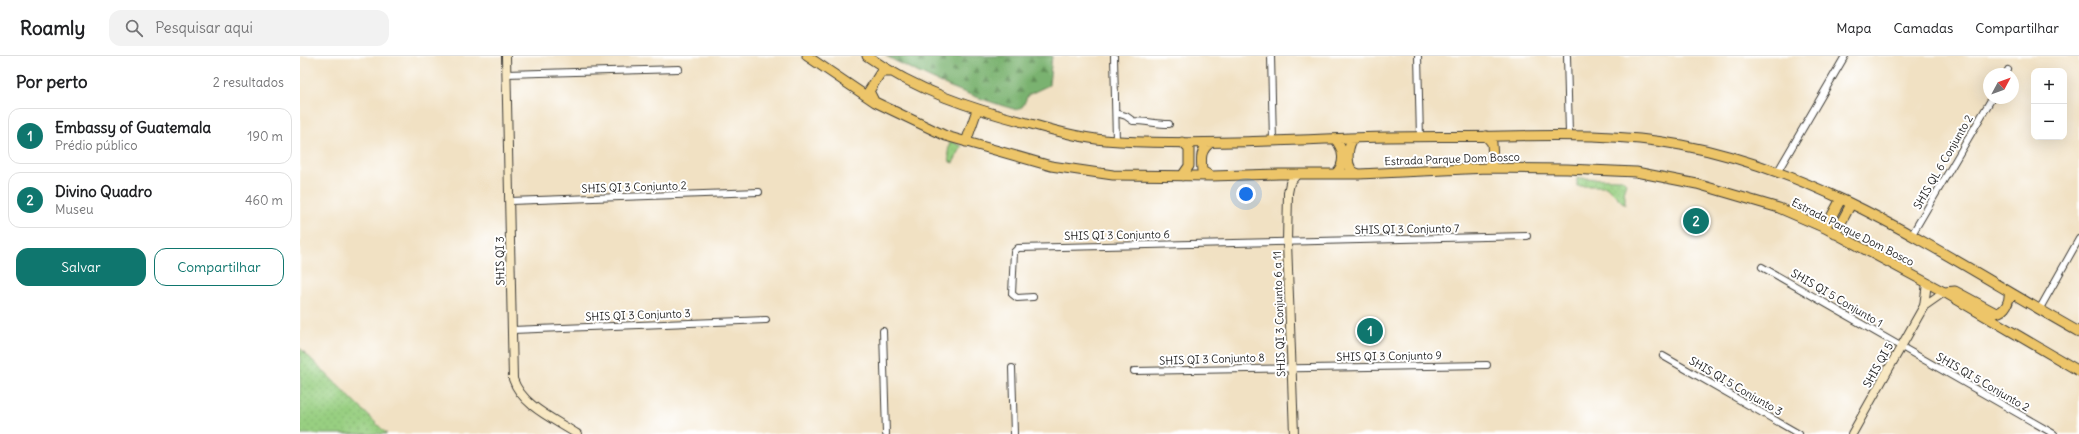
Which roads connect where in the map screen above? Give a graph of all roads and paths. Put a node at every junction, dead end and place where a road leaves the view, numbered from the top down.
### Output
1 (506, 56) edge
2 (807, 56) edge
3 (866, 56) edge
4 (1114, 56) edge
5 (1271, 56) edge
6 (1418, 56) edge
7 (1567, 56) edge
8 (1845, 56) edge
9 (679, 69) dead end
10 (889, 72) junction
11 (506, 74) junction
12 (875, 102) junction
13 (1988, 104) edge
14 (977, 110) junction
15 (1116, 112) junction
16 (1170, 124) dead end
17 (1569, 134) junction
18 (1486, 136) junction
19 (1502, 136) junction
20 (1354, 138) junction
21 (1420, 138) junction
22 (1335, 139) junction
23 (1116, 141) junction
24 (1273, 141) junction
25 (966, 142) junction
26 (1182, 142) junction
27 (1210, 142) junction
28 (1487, 168) junction
29 (1502, 168) junction
30 (1778, 171) junction
31 (1279, 174) junction
32 (1297, 174) junction
33 (1335, 174) junction
34 (1359, 174) junction
35 (1182, 176) junction
36 (1212, 176) junction
37 (759, 192) dead end
38 (1288, 193) junction
39 (1841, 199) junction
40 (510, 201) junction
41 (1851, 204) junction
42 (1825, 228) junction
43 (1835, 234) junction
44 (1527, 236) dead end
45 (1911, 236) junction
46 (2079, 239) edge
47 (1287, 242) junction
48 (1762, 267) dead end
49 (1927, 283) junction
50 (1944, 292) junction
51 (2009, 292) junction
52 (1033, 297) dead end
53 (1924, 306) junction
54 (2039, 310) junction
55 (766, 320) dead end
56 (512, 330) junction
57 (884, 332) dead end
58 (2079, 332) edge
59 (1901, 347) junction
60 (1663, 356) dead end
61 (1487, 365) dead end
62 (1292, 367) junction
63 (1012, 368) dead end
64 (1134, 371) dead end
65 (2079, 371) edge
66 (577, 434) edge
67 (886, 434) edge
68 (1014, 434) edge
69 (1294, 434) edge
70 (1800, 434) edge
71 (1852, 434) edge
72 (2054, 434) edge

1 - 11 street, SHIS QI 3
2 - 12 main road, Estrada Parque Dom Bosco
3 - 10 main road, Estrada Parque Dom Bosco
4 - 15 street
5 - 24 street
6 - 21 street
7 - 17 street
8 - 30 street
9 - 11 street
10 - 12 main road
10 - 14 main road, Estrada Parque Dom Bosco
11 - 40 street, SHIS QI 3
12 - 25 main road, Estrada Parque Dom Bosco
13 - 45 street, SHIS QL 6 Conjunto 2
14 - 23 main road, Estrada Parque Dom Bosco
14 - 25 main road
15 - 16 street
15 - 23 street
17 - 19 main road, Estrada Parque Dom Bosco
17 - 30 main road, Estrada Parque Dom Bosco
18 - 19 main road, Estrada Parque Dom Bosco
18 - 21 main road, Estrada Parque Dom Bosco
18 - 28 main road
19 - 29 main road
20 - 21 main road, Estrada Parque Dom Bosco
20 - 22 main road, Estrada Parque Dom Bosco
20 - 34 main road
22 - 24 main road, Estrada Parque Dom Bosco
22 - 33 main road
23 - 26 main road, Estrada Parque Dom Bosco
24 - 27 main road, Estrada Parque Dom Bosco
25 - 35 main road, Estrada Parque Dom Bosco
26 - 27 main road, Estrada Parque Dom Bosco
26 - 35 main road
27 - 36 main road
28 - 29 main road, Estrada Parque Dom Bosco
28 - 34 main road, Estrada Parque Dom Bosco
29 - 42 main road, Estrada Parque Dom Bosco
30 - 39 main road, Estrada Parque Dom Bosco
31 - 32 main road, Estrada Parque Dom Bosco
31 - 36 main road, Estrada Parque Dom Bosco
31 - 38 street, SHIS QI 3 Conjunto 6 a 11
32 - 33 main road, Estrada Parque Dom Bosco
32 - 38 street, SHIS QI 3 Conjunto 6 a 11
33 - 34 main road, Estrada Parque Dom Bosco
35 - 36 main road, Estrada Parque Dom Bosco
37 - 40 street, SHIS QI 3 Conjunto 2
38 - 47 street, SHIS QI 3 Conjunto 6 a 11
39 - 41 main road, Estrada Parque Dom Bosco
39 - 42 main road
40 - 56 street, SHIS QI 3
41 - 43 main road
41 - 45 main road, Estrada Parque Dom Bosco
42 - 43 main road, Estrada Parque Dom Bosco
43 - 49 main road, Estrada Parque Dom Bosco
44 - 47 street, SHIS QI 3 Conjunto 7
45 - 51 main road, Estrada Parque Dom Bosco
46 - 54 street
47 - 52 street, SHIS QI 3 Conjunto 6
47 - 62 street, SHIS QI 3 Conjunto 6 a 11
48 - 59 street, SHIS QI 5 Conjunto 1
49 - 50 main road, Estrada Parque Dom Bosco
49 - 53 street, SHIS QI 5
50 - 51 main road
50 - 53 street, SHIS QI 5
50 - 65 main road, Estrada Parque Dom Bosco
51 - 54 main road, Estrada Parque Dom Bosco
53 - 59 street, SHIS QI 5
54 - 58 main road, Estrada Parque Dom Bosco
55 - 56 street, SHIS QI 3 Conjunto 3
56 - 66 street, SHIS QI 3
57 - 67 street
59 - 71 street, SHIS QI 5
59 - 72 street, SHIS QI 5 Conjunto 2
60 - 70 street, SHIS QI 5 Conjunto 3
61 - 62 street, SHIS QI 3 Conjunto 9
62 - 64 street, SHIS QI 3 Conjunto 8
62 - 69 street, SHIS QI 3 Conjunto 6 a 11
63 - 68 street

